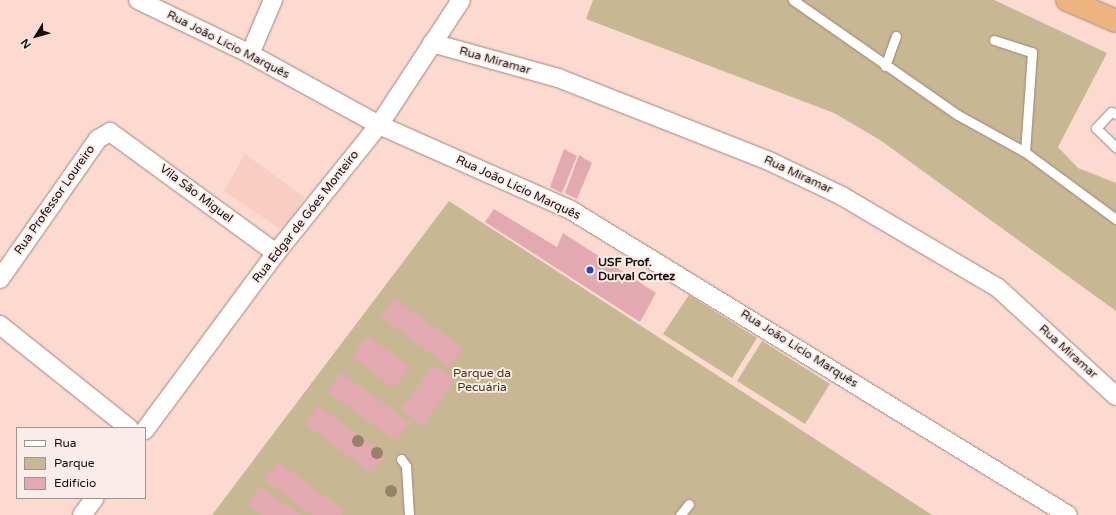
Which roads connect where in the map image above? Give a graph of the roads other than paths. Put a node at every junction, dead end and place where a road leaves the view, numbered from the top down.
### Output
1 (138, 0) edge
2 (273, 0) edge
3 (460, 0) edge
4 (793, 0) edge
5 (1067, 0) edge
6 (1116, 21) edge
7 (896, 36) dead end
8 (994, 40) dead end
9 (432, 43) junction
10 (250, 54) junction
11 (885, 66) junction
12 (1116, 114) edge
13 (379, 125) junction
14 (117, 135) joint
15 (1116, 147) edge
16 (1025, 152) junction
17 (1116, 219) edge
18 (276, 253) junction
19 (0, 279) edge
20 (0, 325) edge
21 (1116, 396) edge
22 (128, 427) edge
23 (146, 429) edge
24 (400, 459) dead end
25 (94, 499) edge
26 (689, 504) dead end
27 (82, 515) edge
28 (410, 515) edge
29 (680, 515) edge
30 (1068, 515) edge

1 - 10 street, Rua João Lício Marquês
2 - 10 street
3 - 9 street, Rua Edgar de Góes Monteiro
4 - 11 lane
5 - 6 highway
7 - 11 lane
8 - 16 lane
9 - 13 street, Rua Edgar de Góes Monteiro
9 - 21 street, Rua Miramar
10 - 13 street, Rua João Lício Marquês
11 - 16 lane
12 - 15 lane
13 - 18 street, Rua Edgar de Góes Monteiro
13 - 30 street, Rua João Lício Marquês
14 - 18 street, Vila São Miguel
14 - 19 street, Rua Professor Loureiro
16 - 17 lane
18 - 23 street, Rua Edgar de Góes Monteiro
20 - 22 street
24 - 28 lane
25 - 27 street
26 - 29 lane

